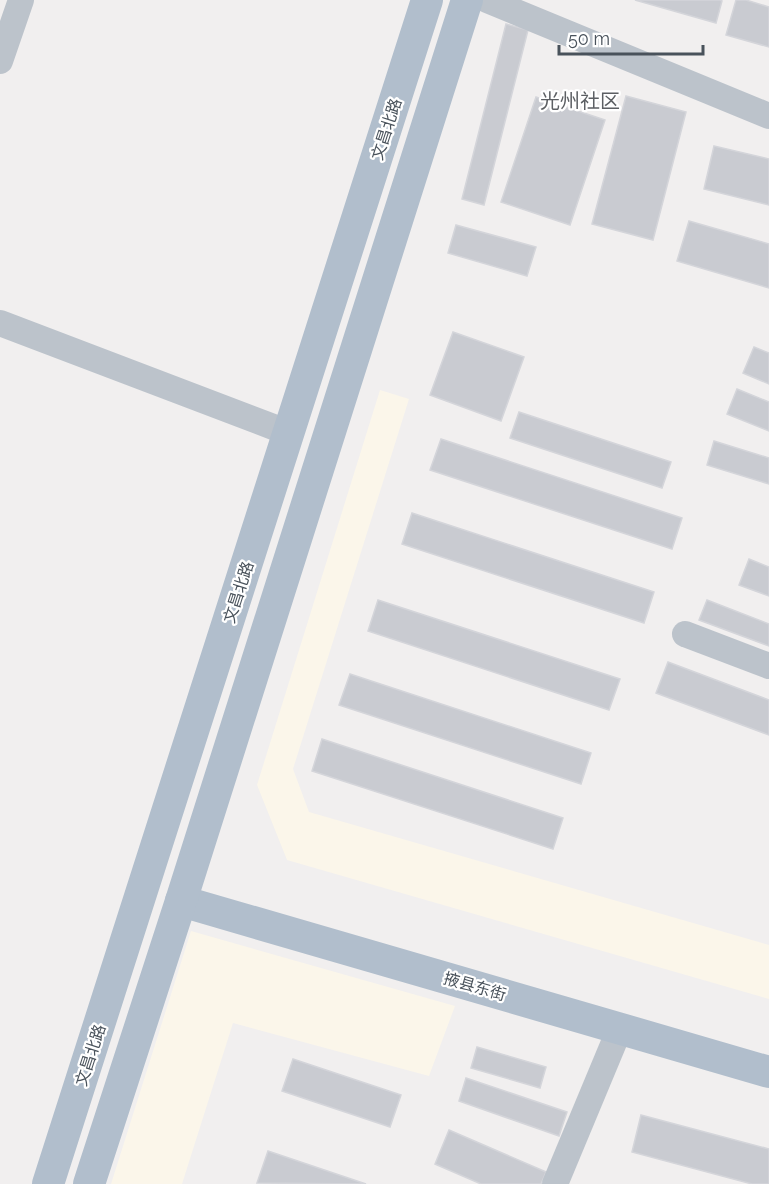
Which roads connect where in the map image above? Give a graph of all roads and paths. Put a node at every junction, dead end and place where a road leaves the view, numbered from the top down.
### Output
1 (21, 0) edge
2 (427, 0) edge
3 (466, 0) edge
4 (487, 0) edge
5 (0, 61) edge
6 (769, 116) edge
7 (0, 323) edge
8 (289, 433) junction
9 (685, 634) dead end
10 (769, 666) edge
11 (181, 901) junction
12 (620, 1028) junction
13 (769, 1072) edge
14 (48, 1184) edge
15 (89, 1184) edge
16 (555, 1184) edge

1 - 5 street
2 - 8 main road, 文昌北路
3 - 11 main road
4 - 6 street
7 - 8 street
8 - 14 main road, 文昌北路
9 - 10 street
11 - 12 main road, 掖县东街
11 - 15 main road
12 - 13 main road, 掖县东街
12 - 16 street

